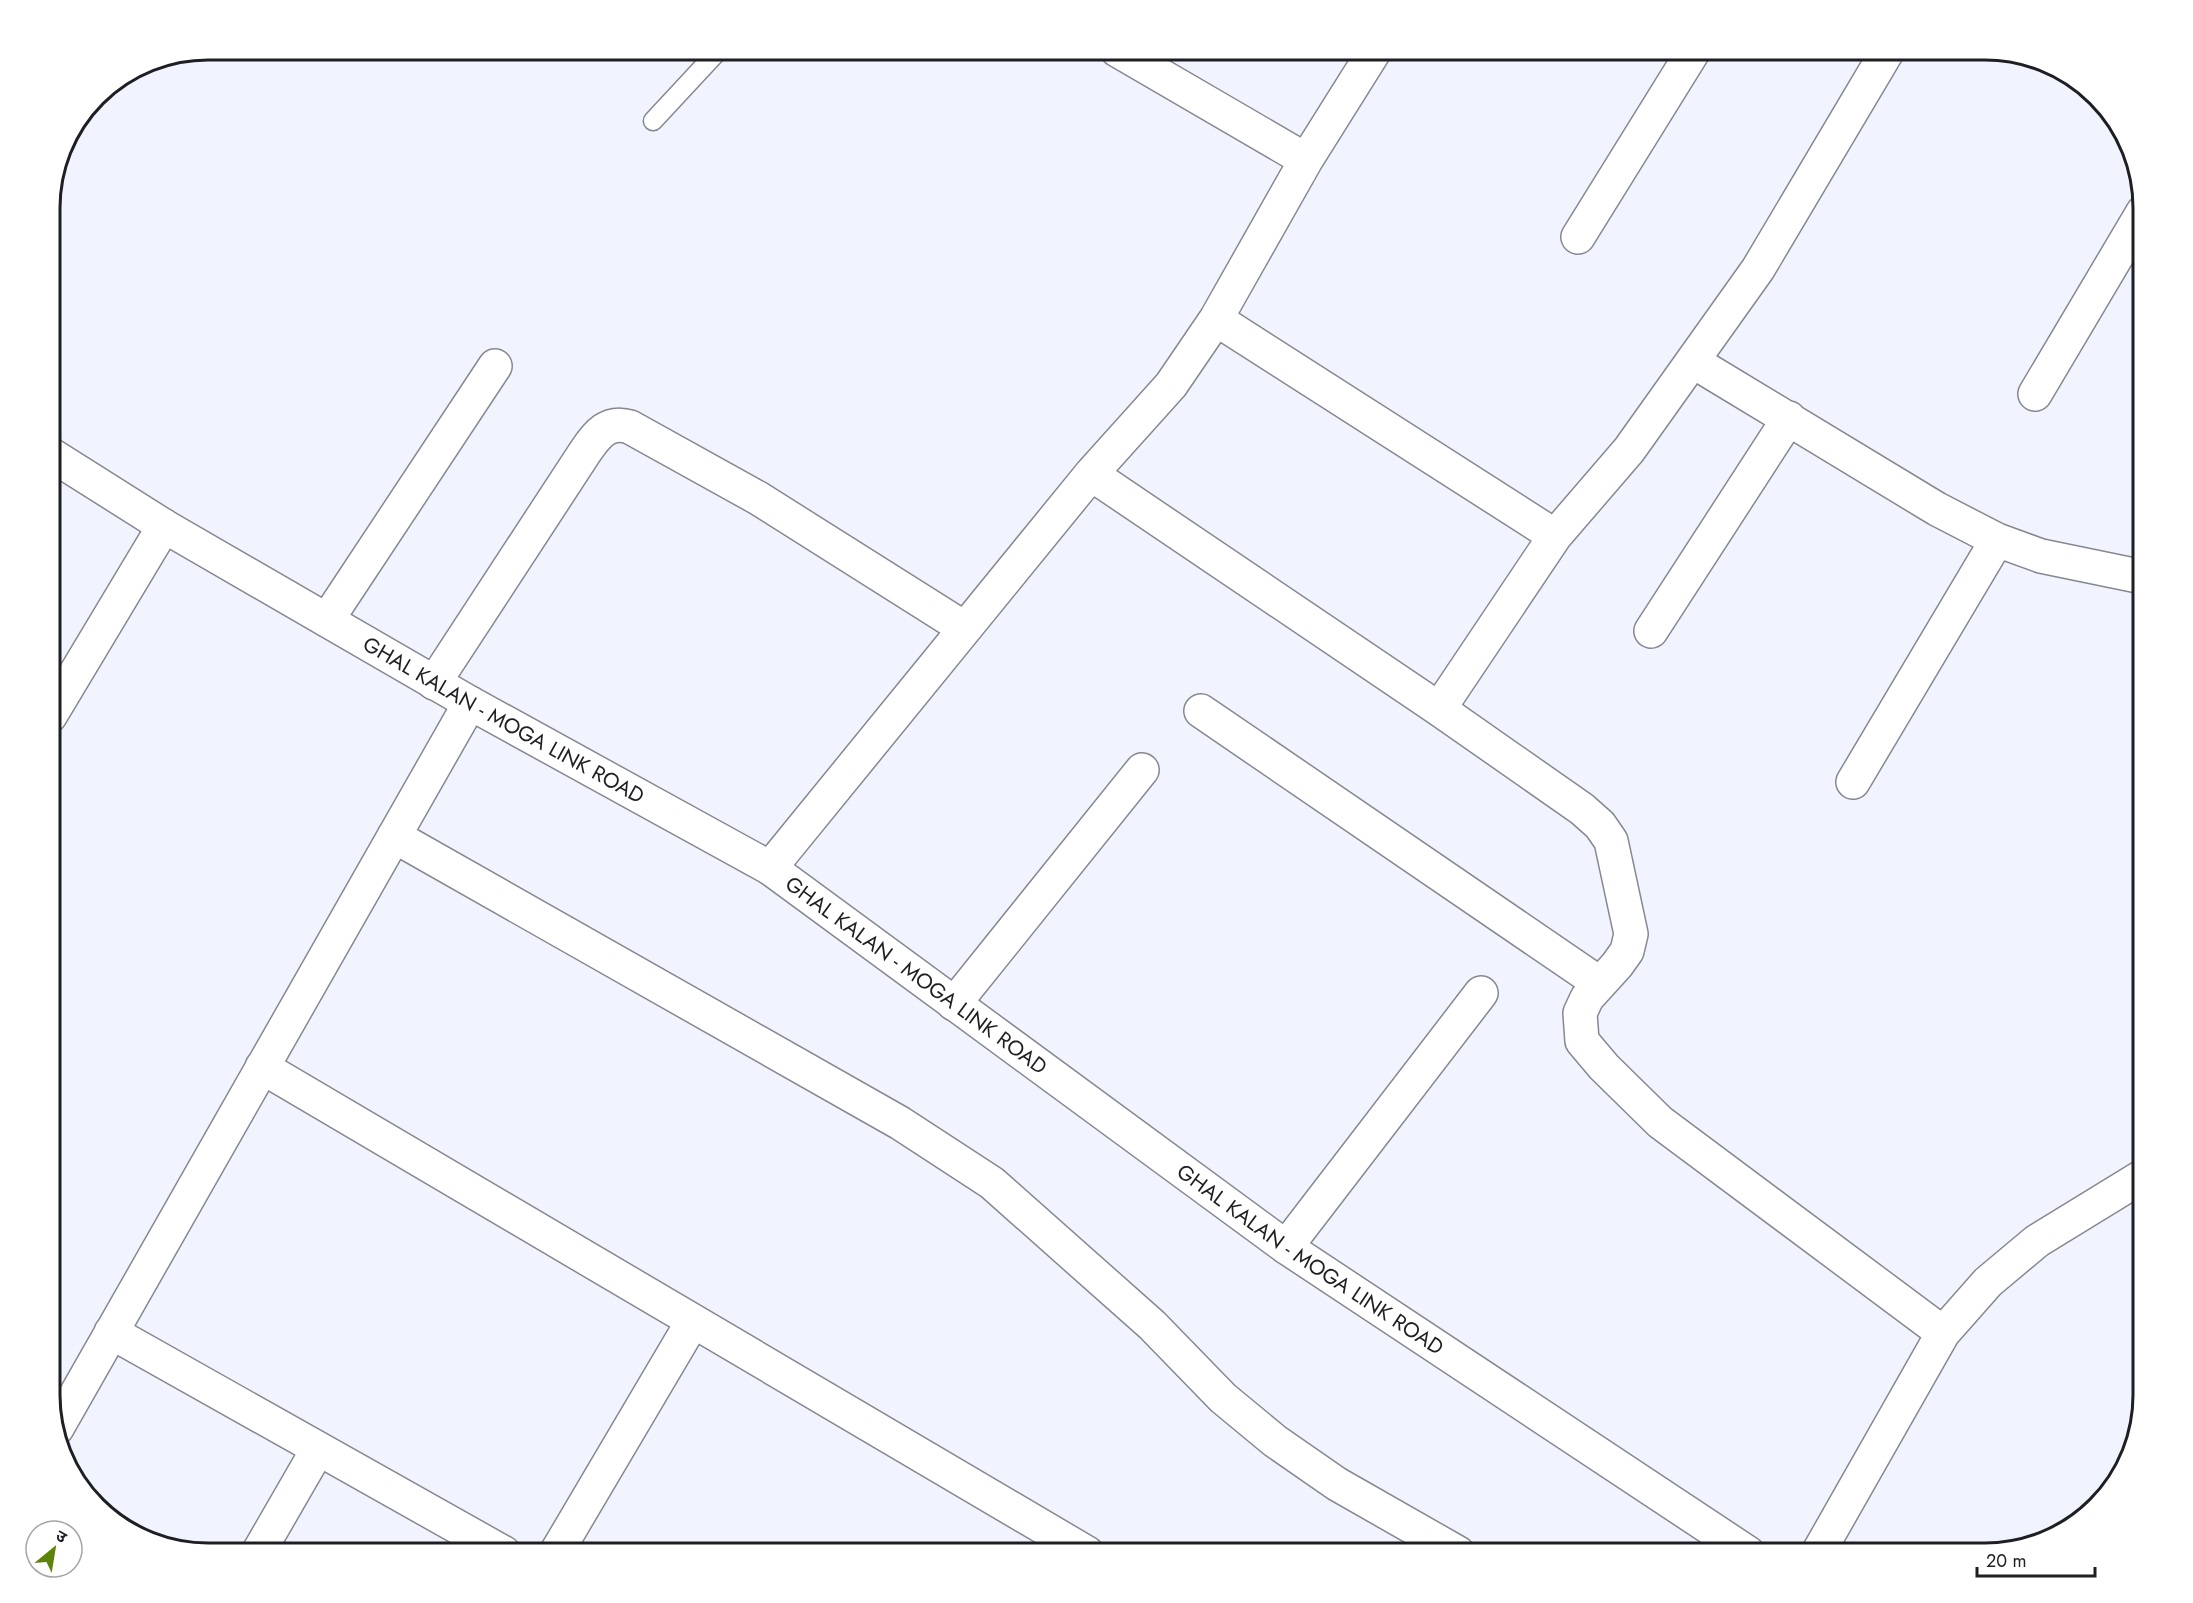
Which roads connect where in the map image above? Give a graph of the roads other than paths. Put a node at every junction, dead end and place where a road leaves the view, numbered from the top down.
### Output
1 (710, 60) edge
2 (1134, 60) edge
3 (1370, 60) edge
4 (1688, 60) edge
5 (1882, 60) edge
6 (653, 121) dead end
7 (1306, 160) junction
8 (2133, 230) edge
9 (1578, 237) dead end
10 (1216, 319) junction
11 (1694, 362) junction
12 (495, 366) dead end
13 (2035, 394) dead end
14 (1789, 418) junction
15 (60, 459) edge
16 (1091, 474) junction
17 (164, 526) junction
18 (1555, 536) junction
19 (1997, 540) junction
20 (2133, 575) edge
21 (327, 620) junction
22 (964, 628) junction
23 (1652, 631) dead end
24 (434, 683) junction
25 (60, 699) edge
26 (470, 703) junction
27 (1439, 709) junction
28 (1201, 711) dead end
29 (1142, 770) dead end
30 (1853, 782) dead end
31 (394, 836) junction
32 (770, 868) junction
33 (1599, 983) junction
34 (1481, 993) dead end
35 (954, 1004) junction
36 (262, 1067) junction
37 (2133, 1183) edge
38 (1286, 1247) junction
39 (693, 1321) junction
40 (111, 1332) junction
41 (1942, 1333) junction
42 (62, 1419) edge
43 (318, 1449) junction
44 (264, 1543) edge
45 (485, 1543) edge
46 (562, 1543) edge
47 (1068, 1543) edge
48 (1439, 1543) edge
49 (1731, 1543) edge
50 (1824, 1543) edge

1 - 6 lane
2 - 7 street
3 - 7 street
4 - 9 street
5 - 11 street
7 - 10 street
8 - 13 street
10 - 16 street
10 - 18 street
11 - 14 street
11 - 18 street
12 - 21 street
14 - 19 street
14 - 23 street
15 - 17 street, GHAL KALAN - MOGA LINK ROAD
16 - 22 street
16 - 27 street
17 - 21 street, GHAL KALAN - MOGA LINK ROAD
17 - 25 street
18 - 27 street
19 - 20 street
19 - 30 street
21 - 24 street, GHAL KALAN - MOGA LINK ROAD
22 - 24 street
22 - 32 street
24 - 26 street, GHAL KALAN - MOGA LINK ROAD
26 - 31 street
26 - 32 street, GHAL KALAN - MOGA LINK ROAD
27 - 33 street
28 - 33 street
29 - 35 street
31 - 36 street
31 - 48 street
32 - 35 street, GHAL KALAN - MOGA LINK ROAD
33 - 41 street
34 - 38 street
35 - 38 street, GHAL KALAN - MOGA LINK ROAD
36 - 39 street
36 - 40 street
37 - 41 street
38 - 49 street, GHAL KALAN - MOGA LINK ROAD
39 - 46 street
39 - 47 street
40 - 42 street
40 - 43 street
41 - 50 street
43 - 44 street
43 - 45 street

